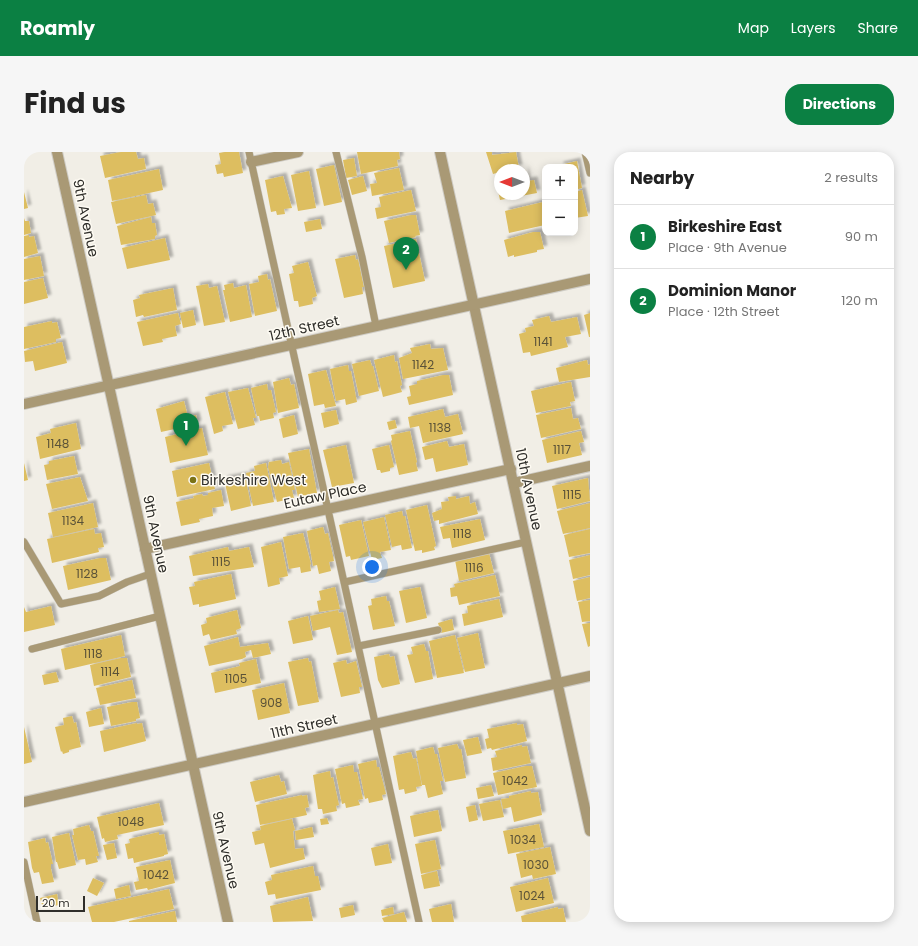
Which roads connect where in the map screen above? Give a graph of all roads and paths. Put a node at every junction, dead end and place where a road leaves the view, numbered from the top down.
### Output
1 (57, 152) edge
2 (249, 152) edge
3 (298, 152) edge
4 (336, 152) edge
5 (440, 152) edge
6 (585, 152) edge
7 (251, 162) junction
8 (590, 173) edge
9 (590, 279) edge
10 (473, 305) junction
11 (376, 326) junction
12 (290, 345) junction
13 (109, 385) junction
14 (24, 404) edge
15 (590, 466) edge
16 (511, 469) junction
17 (514, 483) junction
18 (328, 508) junction
19 (24, 542) edge
20 (526, 542) junction
21 (145, 549) junction
22 (150, 574) junction
23 (345, 582) junction
24 (160, 616) junction
25 (438, 630) dead end
26 (359, 646) junction
27 (32, 649) dead end
28 (590, 676) edge
29 (557, 683) junction
30 (376, 724) junction
31 (193, 764) junction
32 (24, 802) edge
33 (590, 831) edge
34 (24, 862) edge
35 (37, 922) edge
36 (228, 922) edge
37 (419, 922) edge

1 - 13 street, 9th Avenue
2 - 7 lane
3 - 7 street
4 - 11 lane
5 - 10 street, 10th Avenue
6 - 8 lane
7 - 12 lane
9 - 10 street, 12th Street
10 - 11 street, 12th Street
10 - 16 street, 10th Avenue
11 - 12 street, 12th Street
12 - 13 street, 12th Street
12 - 18 lane
13 - 14 street, 12th Street
13 - 21 street, 9th Avenue
15 - 17 street
16 - 17 street, 10th Avenue
16 - 18 street, Eutaw Place
17 - 20 street, 10th Avenue
18 - 21 street, Eutaw Place
18 - 23 lane
19 - 22 lane
20 - 23 lane
20 - 29 street, 10th Avenue
21 - 22 street, 9th Avenue
22 - 24 street, 9th Avenue
23 - 26 lane
24 - 27 lane
24 - 31 street, 9th Avenue
25 - 26 lane
26 - 30 lane
28 - 29 street, 11th Street
29 - 30 street, 11th Street
29 - 33 street, 10th Avenue
30 - 31 street, 11th Street
30 - 37 lane
31 - 32 street, 11th Street
31 - 36 street, 9th Avenue
34 - 35 lane

